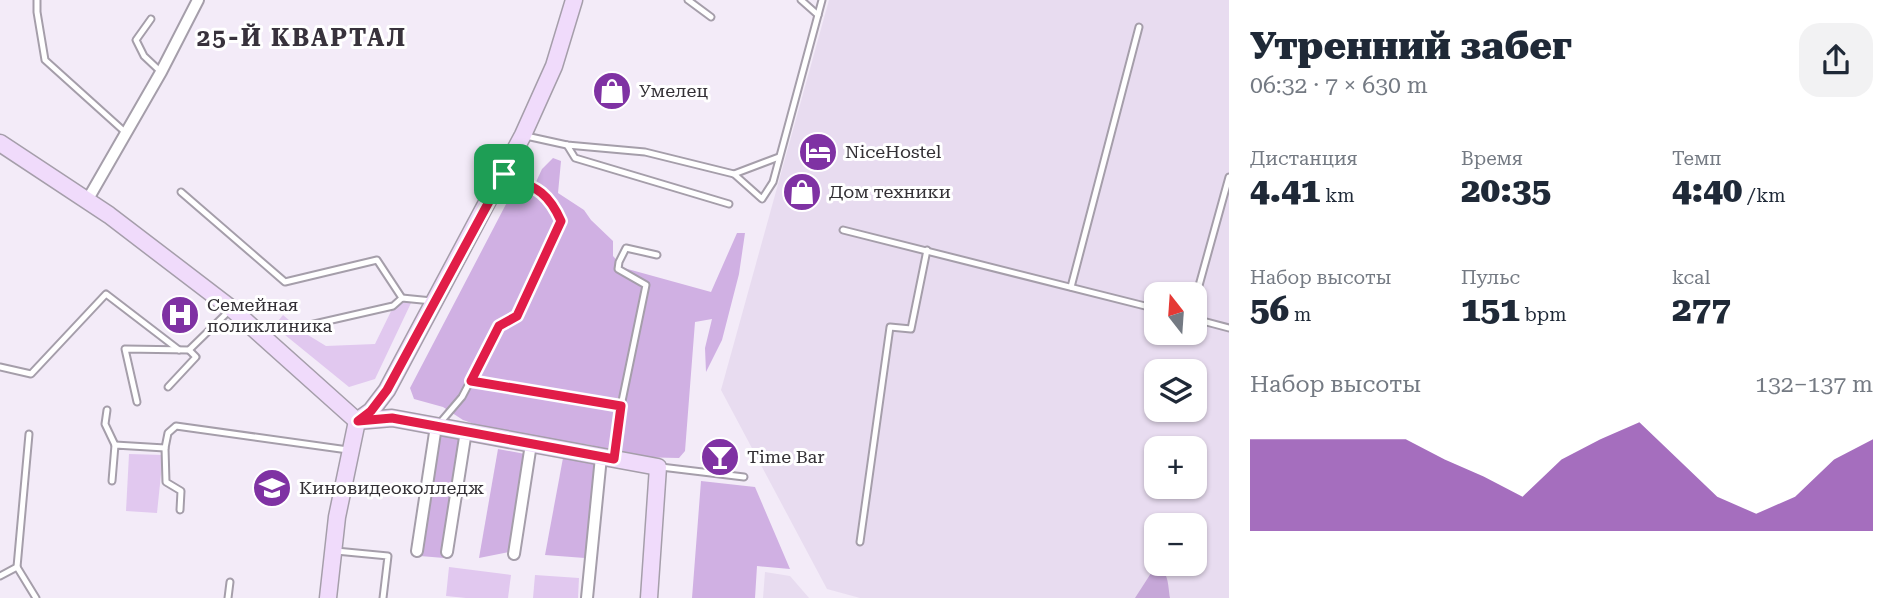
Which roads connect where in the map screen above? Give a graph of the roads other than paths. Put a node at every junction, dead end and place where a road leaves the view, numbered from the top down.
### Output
1 (37, 0) edge
2 (198, 0) edge
3 (574, 0) edge
4 (688, 0) edge
5 (801, 0) edge
6 (822, 0) edge
7 (818, 15) junction
8 (711, 17) dead end
9 (151, 19) dead end
10 (1139, 27) dead end
11 (162, 72) junction
12 (126, 134) junction
13 (523, 135) junction
14 (0, 143) edge
15 (567, 145) junction
16 (779, 157) junction
17 (504, 174) junction
18 (734, 174) junction
19 (1229, 177) edge
20 (181, 192) dead end
21 (88, 200) junction
22 (729, 204) dead end
23 (843, 230) dead end
24 (927, 250) junction
25 (657, 255) dead end
26 (1200, 282) edge
27 (1071, 287) junction
28 (402, 298) junction
29 (435, 302) junction
30 (1144, 306) edge
31 (232, 309) junction
32 (1208, 322) edge
33 (301, 327) dead end
34 (1229, 328) edge
35 (179, 350) junction
36 (189, 350) junction
37 (0, 367) edge
38 (471, 381) junction
39 (168, 387) dead end
40 (137, 402) dead end
41 (621, 406) junction
42 (107, 410) dead end
43 (358, 421) junction
44 (436, 426) junction
45 (466, 431) junction
46 (29, 434) dead end
47 (531, 444) junction
48 (115, 445) junction
49 (165, 448) junction
50 (351, 450) junction
51 (608, 458) junction
52 (658, 467) junction
53 (744, 477) dead end
54 (113, 481) dead end
55 (180, 510) dead end
56 (860, 542) dead end
57 (333, 550) junction
58 (418, 551) dead end
59 (447, 552) dead end
60 (514, 554) dead end
61 (18, 567) junction
62 (0, 576) edge
63 (230, 582) dead end
64 (36, 598) edge
65 (229, 598) edge
66 (328, 598) edge
67 (383, 598) edge
68 (587, 598) edge
69 (649, 598) edge

1 - 12 lane
2 - 11 street
3 - 13 main road
4 - 8 lane
5 - 7 lane
6 - 7 lane
7 - 16 lane
9 - 11 lane
10 - 27 lane
11 - 12 street
12 - 21 street
13 - 15 lane
13 - 17 main road
14 - 21 main road
15 - 18 lane
15 - 22 lane
16 - 18 lane
16 - 18 lane
17 - 29 main road
17 - 38 lane
19 - 26 lane
20 - 28 lane
21 - 31 main road
23 - 24 lane
24 - 27 lane
24 - 56 lane
25 - 41 lane
27 - 30 lane
28 - 29 lane
28 - 33 lane
29 - 43 main road
31 - 36 lane
31 - 43 main road
32 - 34 lane
35 - 36 lane
35 - 37 lane
35 - 40 lane
36 - 39 lane
38 - 41 lane
38 - 44 lane
41 - 51 lane
42 - 48 lane
43 - 44 main road
43 - 50 main road
44 - 45 main road
44 - 58 street
45 - 47 main road
45 - 59 street
46 - 61 lane
47 - 51 main road
47 - 60 street
48 - 49 lane
48 - 54 lane
49 - 50 lane
49 - 55 lane
50 - 57 main road
51 - 52 main road
51 - 68 street
52 - 53 lane
52 - 69 main road
57 - 66 main road
57 - 67 lane
61 - 62 lane
61 - 64 lane
63 - 65 lane

